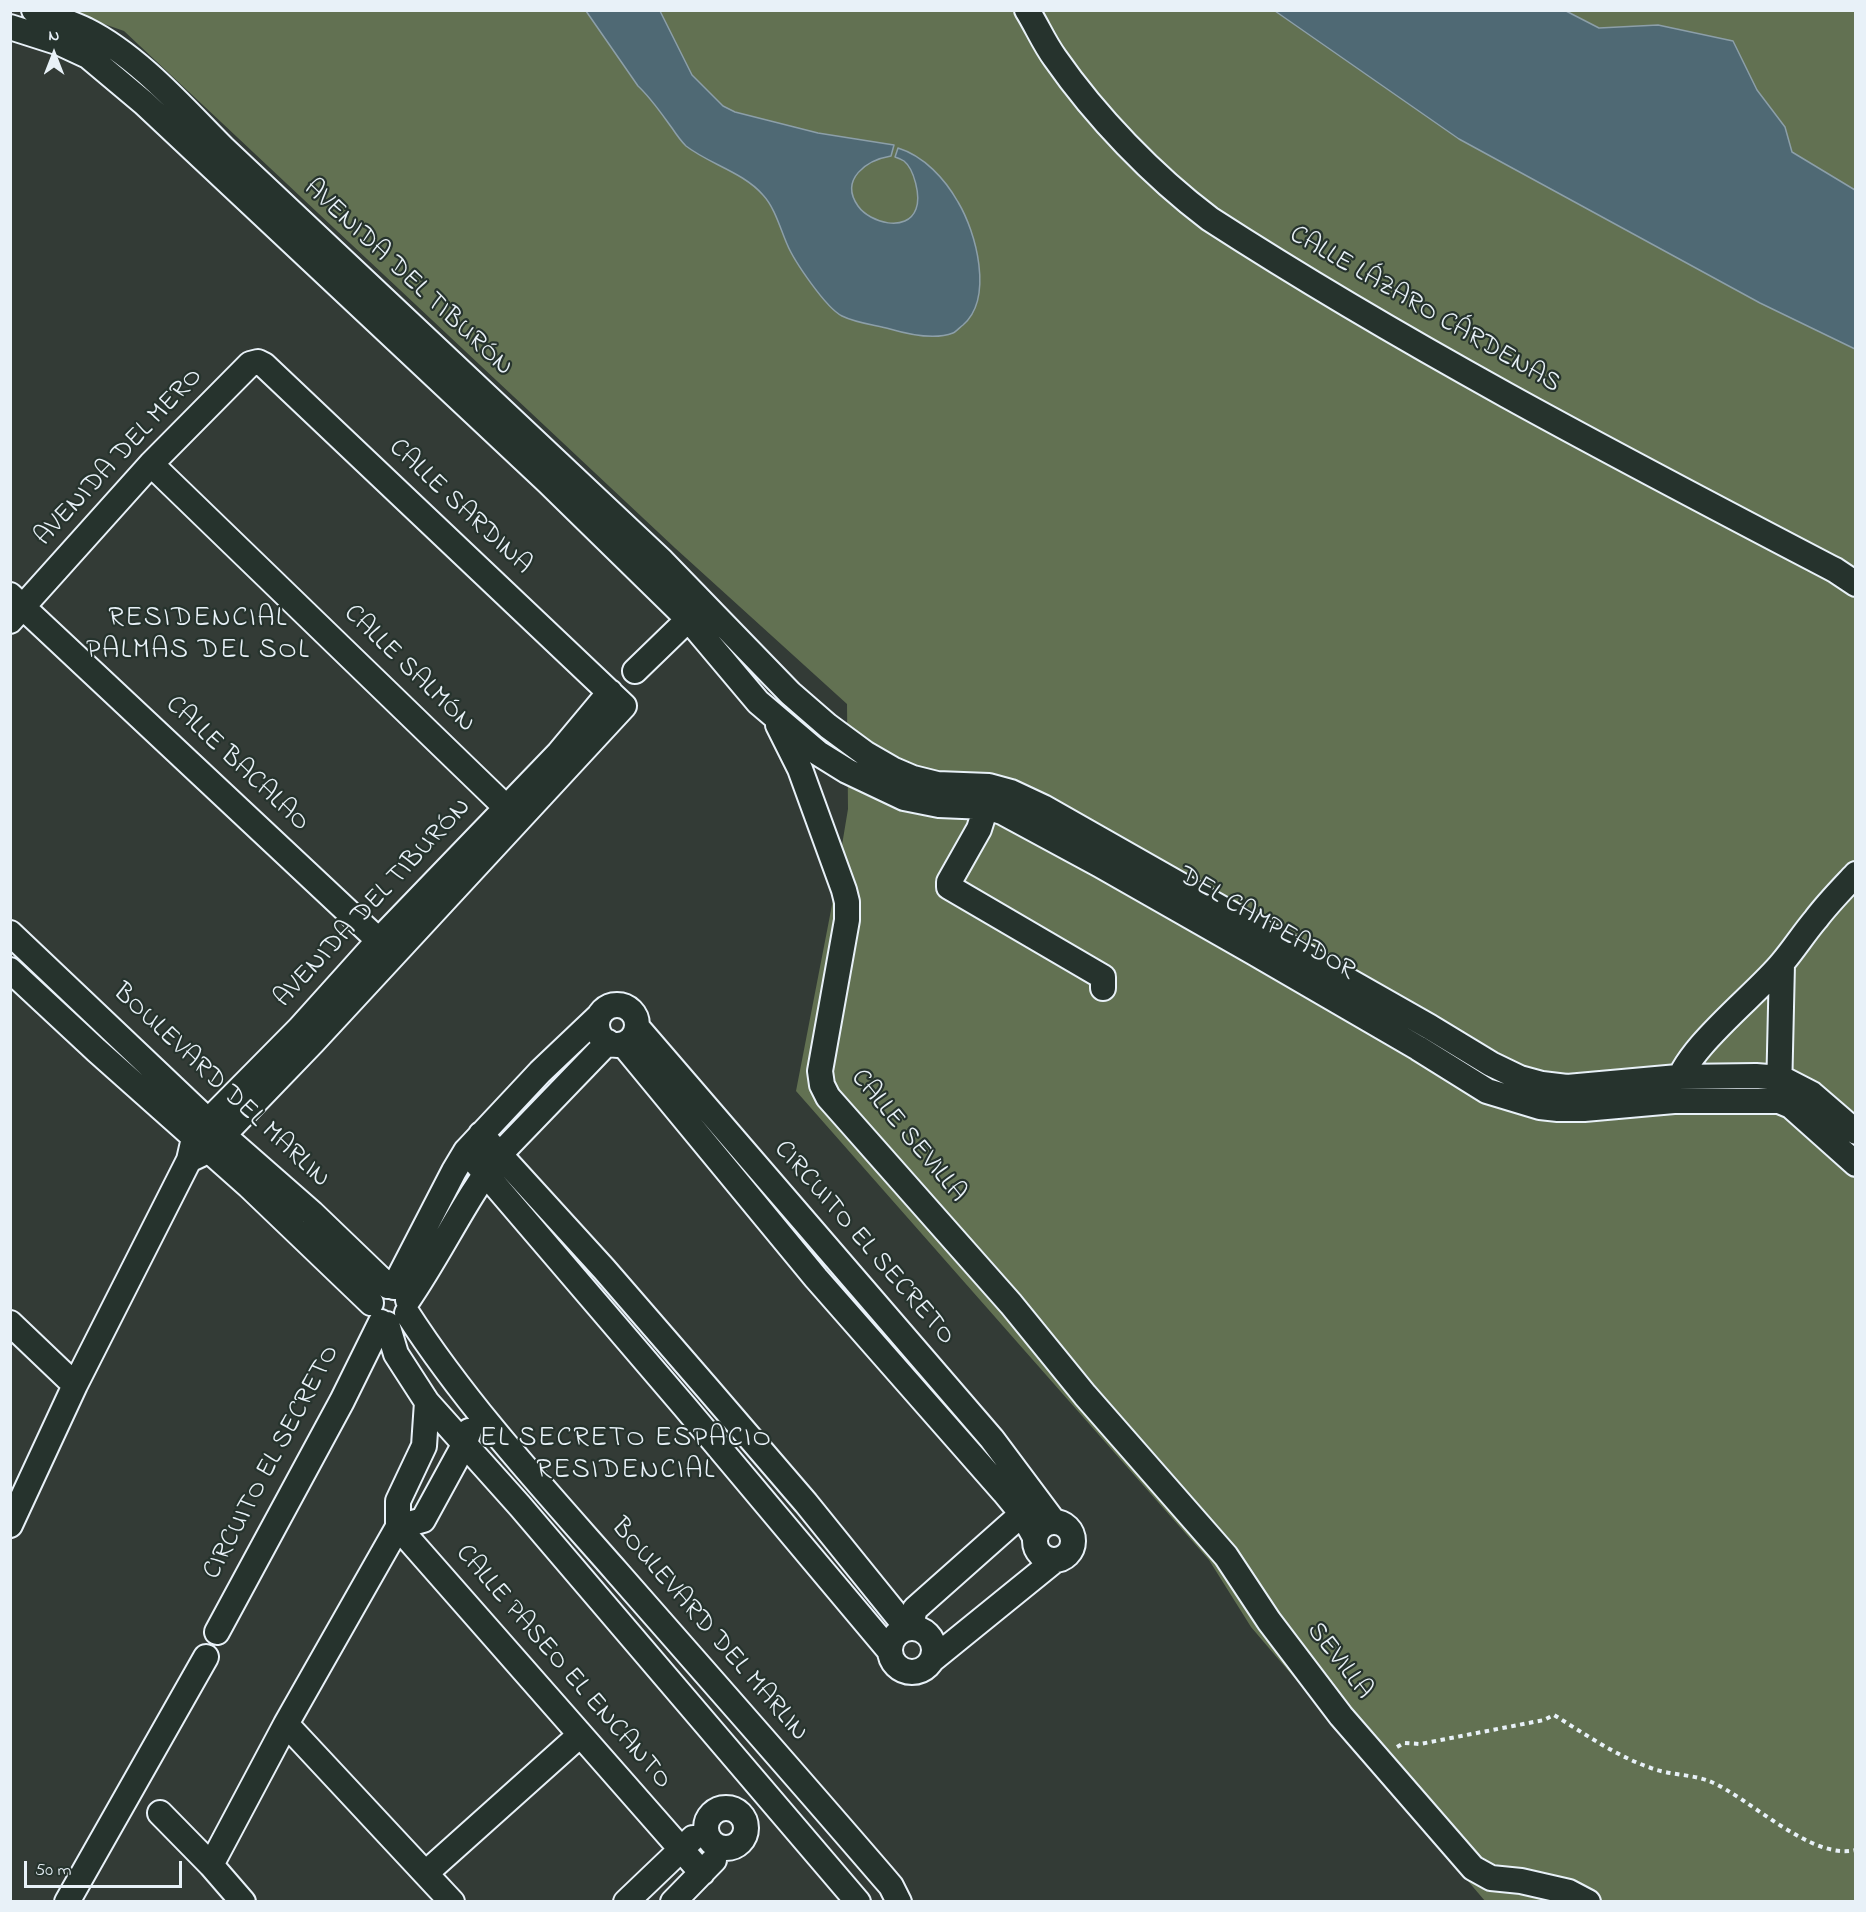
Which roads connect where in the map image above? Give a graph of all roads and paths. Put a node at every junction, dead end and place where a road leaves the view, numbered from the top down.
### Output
1 (34, 10) edge
2 (1027, 10) edge
3 (10, 27) edge
4 (216, 156) junction
5 (250, 364) joint
6 (151, 464) junction
7 (1856, 584) edge
8 (15, 608) edge
9 (696, 612) junction
10 (635, 670) dead end
11 (790, 693) junction
12 (617, 699) joint
13 (772, 716) junction
14 (828, 726) junction
15 (818, 753) junction
16 (800, 769) junction
17 (986, 807) junction
18 (513, 813) junction
19 (1856, 874) edge
20 (1161, 886) junction
21 (10, 933) edge
22 (386, 947) junction
23 (1782, 964) junction
24 (10, 970) edge
25 (1103, 987) dead end
26 (599, 1016) junction
27 (1430, 1027) junction
28 (622, 1038) junction
29 (1418, 1048) junction
30 (1678, 1077) junction
31 (1780, 1089) junction
32 (1674, 1101) junction
33 (1856, 1132) edge
34 (205, 1141) junction
35 (473, 1143) junction
36 (500, 1154) junction
37 (1856, 1164) edge
38 (486, 1173) junction
39 (837, 1260) junction
40 (816, 1278) junction
41 (391, 1305) junction
42 (10, 1323) edge
43 (75, 1385) junction
44 (708, 1389) junction
45 (1085, 1395) joint
46 (471, 1400) junction
47 (427, 1402) junction
48 (685, 1407) junction
49 (464, 1445) junction
50 (1039, 1513) junction
51 (10, 1525) edge
52 (398, 1527) junction
53 (1054, 1561) junction
54 (909, 1628) junction
55 (217, 1632) dead end
56 (890, 1650) junction
57 (206, 1657) dead end
58 (932, 1660) junction
59 (286, 1724) junction
60 (580, 1735) junction
61 (1381, 1761) junction
62 (789, 1768) junction
63 (760, 1790) junction
64 (160, 1813) dead end
65 (706, 1827) junction
66 (681, 1849) junction
67 (724, 1849) junction
68 (1856, 1850) edge
69 (211, 1865) junction
70 (427, 1872) junction
71 (702, 1873) junction
72 (898, 1901) edge
73 (67, 1902) edge
74 (243, 1902) edge
75 (452, 1902) edge
76 (626, 1902) edge
77 (673, 1902) edge
78 (858, 1902) edge
79 (1588, 1902) edge

1 - 4 street, AVENIDA DEL TIBURÓN
2 - 7 street, CALLE LÁZARO CÁRDENAS
3 - 4 street, AVENIDA DEL TIBURÓN
4 - 9 street, AVENIDA DEL TIBURÓN
5 - 6 street, AVENIDA DEL MERO
5 - 12 street, CALLE SARDINA
6 - 8 street, AVENIDA DEL MERO
6 - 18 street, CALLE SALMÓN
8 - 22 street, CALLE BACALAO
9 - 10 street
9 - 11 street, DEL CAMPEADOR
9 - 13 street, DEL CAMPEADOR
11 - 13 street
11 - 14 street, DEL CAMPEADOR
12 - 18 street, AVENIDA DEL TIBURÓN
13 - 15 street, DEL CAMPEADOR
13 - 16 street, CALLE SEVILLA
14 - 15 street
14 - 20 street, DEL CAMPEADOR
15 - 16 street
15 - 17 street, DEL CAMPEADOR
16 - 45 street, CALLE SEVILLA
17 - 20 street, DEL CAMPEADOR
17 - 25 street
18 - 22 street, AVENIDA DEL TIBURÓN
19 - 23 street
20 - 27 street, DEL CAMPEADOR
20 - 29 street, DEL CAMPEADOR
21 - 34 street, BOULEVARD DEL MARLIN
22 - 34 street, AVENIDA DEL TIBURÓN
23 - 30 street
23 - 31 street
24 - 34 street, BOULEVARD DEL MARLIN
26 - 28 street
26 - 28 street
26 - 35 street, CIRCUITO EL SECRETO
27 - 29 street
27 - 30 street, DEL CAMPEADOR
28 - 36 street, CIRCUITO EL SECRETO
28 - 39 street, CIRCUITO EL SECRETO
28 - 40 street, CIRCUITO EL SECRETO
29 - 32 street, DEL CAMPEADOR
30 - 31 street, DEL CAMPEADOR
30 - 32 street
31 - 32 street, DEL CAMPEADOR
31 - 33 street, DEL CAMPEADOR
31 - 37 street, DEL CAMPEADOR
34 - 41 street, BOULEVARD DEL MARLIN
34 - 43 street, AVENIDA DEL TIBURÓN
35 - 36 street
35 - 38 street
35 - 41 street, CIRCUITO EL SECRETO
36 - 38 street, CIRCUITO EL SECRETO
36 - 44 street
38 - 41 street, CIRCUITO EL SECRETO
38 - 48 street
39 - 40 street
39 - 50 street, CIRCUITO EL SECRETO
40 - 50 street, CIRCUITO EL SECRETO
41 - 46 street, BOULEVARD DEL MARLIN
41 - 47 street, BOULEVARD DEL MARLIN
41 - 55 street, CIRCUITO EL SECRETO
42 - 43 street
43 - 51 street, AVENIDA DEL TIBURÓN
44 - 48 street
44 - 54 street
45 - 61 street, SEVILLA
46 - 49 street
46 - 62 street, BOULEVARD DEL MARLIN
47 - 49 street, BOULEVARD DEL MARLIN
47 - 52 street
48 - 56 street
49 - 52 street
49 - 63 street, BOULEVARD DEL MARLIN
50 - 53 street, CIRCUITO EL SECRETO
50 - 53 street
50 - 54 street
52 - 59 street
52 - 60 street, CALLE PASEO EL ENCANTO
53 - 58 street
54 - 56 street
54 - 58 street
56 - 58 street
57 - 73 street
59 - 69 street
59 - 70 street
60 - 66 street, CALLE PASEO EL ENCANTO
60 - 70 street
61 - 68 path
61 - 79 street, SEVILLA
62 - 63 street
62 - 72 street, BOULEVARD DEL MARLIN
63 - 78 street, BOULEVARD DEL MARLIN
64 - 69 street
65 - 66 street
65 - 67 street
65 - 67 street
66 - 71 street, CALLE PASEO EL ENCANTO
66 - 76 street
67 - 71 street
69 - 74 street
70 - 75 street
71 - 77 street

